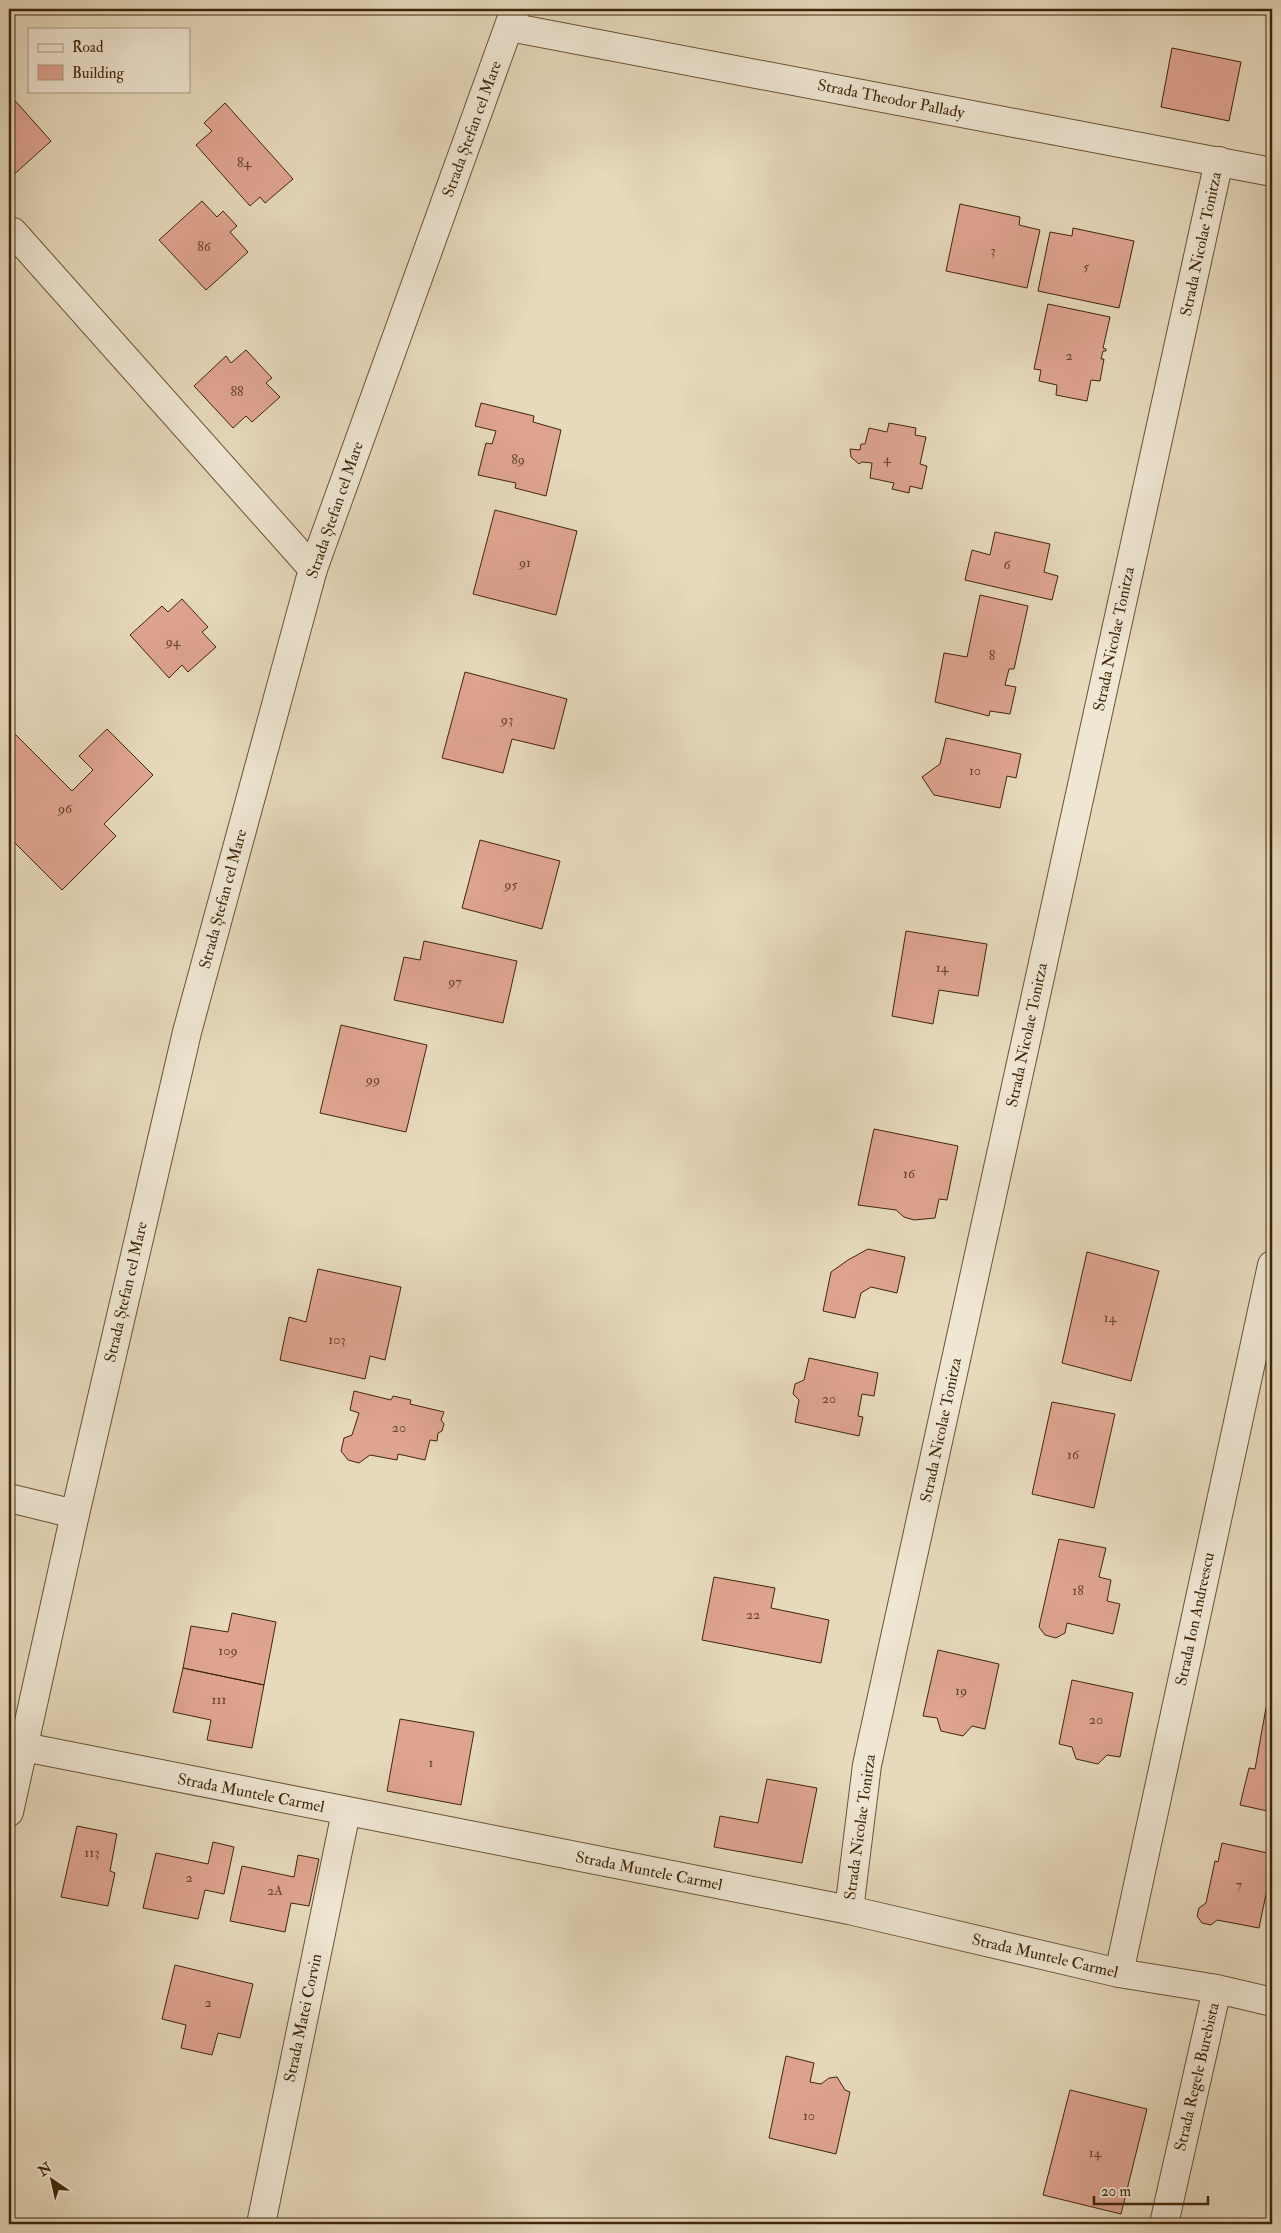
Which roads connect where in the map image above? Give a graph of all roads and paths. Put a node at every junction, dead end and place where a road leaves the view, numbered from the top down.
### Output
1 (512, 18) edge
2 (1219, 162) junction
3 (1272, 172) edge
4 (13, 232) dead end
5 (313, 570) junction
6 (1272, 1265) edge
7 (9, 1498) edge
8 (75, 1514) junction
9 (24, 1748) junction
10 (9, 1812) edge
11 (346, 1812) junction
12 (849, 1910) junction
13 (1118, 1973) junction
14 (1217, 1989) junction
15 (1272, 2002) edge
16 (261, 2224) edge
17 (1164, 2224) edge

1 - 2 street, Strada Theodor Pallady
1 - 5 street, Strada Ștefan cel Mare
2 - 3 street, Strada Theodor Pallady
2 - 12 street, Strada Nicolae Tonitza
4 - 5 street
5 - 8 street, Strada Ștefan cel Mare
6 - 13 street, Strada Ion Andreescu
7 - 8 street
8 - 9 street, Strada Ștefan cel Mare
9 - 10 street, Strada Ștefan cel Mare
9 - 11 street, Strada Muntele Carmel
11 - 12 street, Strada Muntele Carmel
11 - 16 street, Strada Matei Corvin
12 - 13 street, Strada Muntele Carmel
13 - 14 street, Strada Muntele Carmel
14 - 15 street, Strada Muntele Carmel
14 - 17 street, Strada Regele Burebista

